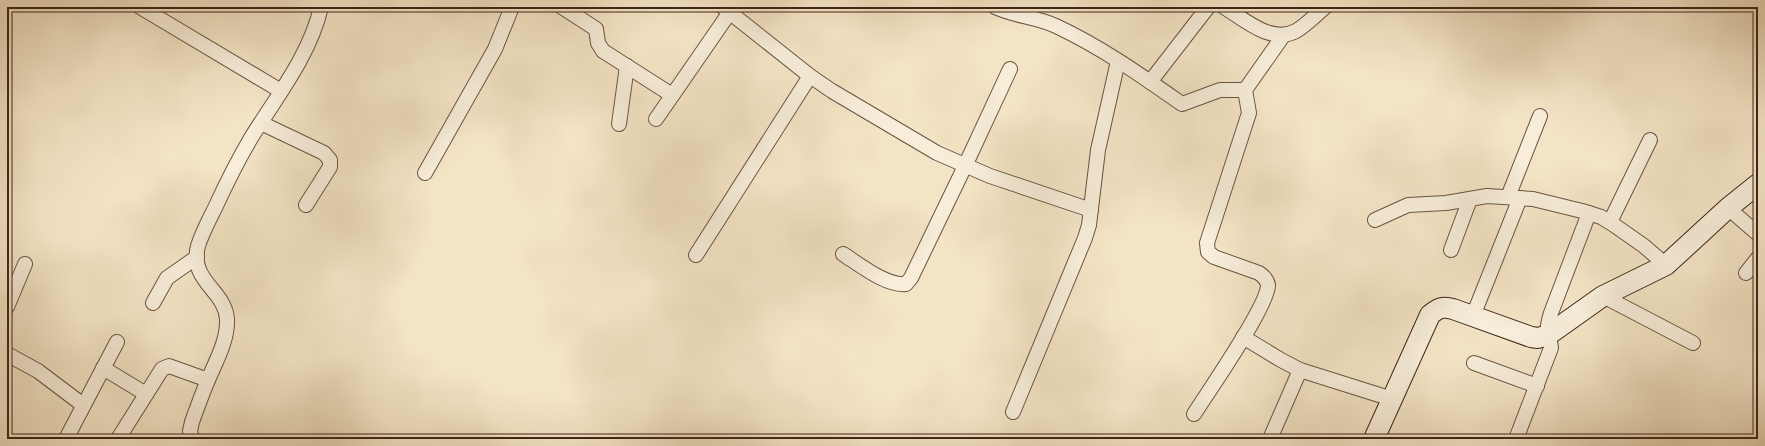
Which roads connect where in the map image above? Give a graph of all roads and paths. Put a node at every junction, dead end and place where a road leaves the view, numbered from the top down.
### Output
1 (140, 7) edge
2 (321, 7) edge
3 (512, 7) edge
4 (562, 7) edge
5 (995, 7) edge
6 (1208, 7) edge
7 (1224, 7) edge
8 (1325, 7) edge
9 (727, 10) edge
10 (1283, 36) junction
11 (1118, 61) junction
12 (627, 66) junction
13 (1010, 69) dead end
14 (810, 76) junction
15 (1150, 82) junction
16 (1245, 90) junction
17 (281, 91) junction
18 (672, 95) junction
19 (1540, 116) dead end
20 (656, 119) dead end
21 (261, 123) junction
22 (619, 124) dead end
23 (1650, 140) dead end
24 (965, 166) junction
25 (425, 173) dead end
26 (1758, 184) edge
27 (1514, 197) junction
28 (1470, 199) junction
29 (306, 205) dead end
30 (1728, 208) junction
31 (1091, 210) junction
32 (1589, 213) junction
33 (1375, 220) dead end
34 (1610, 222) junction
35 (1758, 234) edge
36 (1451, 250) dead end
37 (843, 254) dead end
38 (696, 255) dead end
39 (196, 257) junction
40 (1758, 258) edge
41 (25, 264) dead end
42 (1666, 265) junction
43 (1746, 273) dead end
44 (1603, 296) junction
45 (153, 303) dead end
46 (7, 307) edge
47 (1473, 316) junction
48 (1548, 335) junction
49 (1243, 337) junction
50 (118, 342) dead end
51 (1693, 343) dead end
52 (7, 354) edge
53 (1474, 363) dead end
54 (103, 368) junction
55 (1300, 370) junction
56 (208, 380) junction
57 (1537, 386) junction
58 (146, 394) junction
59 (1392, 399) junction
60 (84, 405) junction
61 (1013, 412) dead end
62 (1194, 414) dead end
63 (1378, 438) edge
64 (66, 439) edge
65 (118, 439) edge
66 (192, 439) edge
67 (1270, 439) edge
68 (1516, 439) edge

1 - 17 street
2 - 17 street
3 - 25 street
4 - 12 street
5 - 11 street
6 - 15 street
7 - 10 street
8 - 10 street
9 - 14 street
9 - 18 street
10 - 16 street
11 - 15 street
11 - 31 street
12 - 18 street
12 - 22 street
13 - 24 street
14 - 24 street
14 - 38 street
15 - 16 street
16 - 49 street
17 - 21 street
18 - 20 street
19 - 27 street
21 - 29 street
21 - 39 street
23 - 34 street
24 - 31 street
24 - 37 street
26 - 30 street
27 - 28 street
27 - 32 street
27 - 47 street
28 - 33 street
28 - 36 street
30 - 35 street
30 - 42 street
31 - 61 street
32 - 34 street
32 - 48 street
34 - 42 street
39 - 45 street
39 - 56 street
40 - 43 street
41 - 46 street
42 - 44 street
44 - 48 street
44 - 51 street
47 - 48 street
47 - 59 street
48 - 57 street
49 - 55 street
49 - 62 street
50 - 54 street
52 - 60 street
53 - 57 street
54 - 58 street
54 - 60 street
55 - 59 street
55 - 67 street
56 - 58 street
56 - 66 street
57 - 68 street
58 - 65 street
59 - 63 street
60 - 64 street

